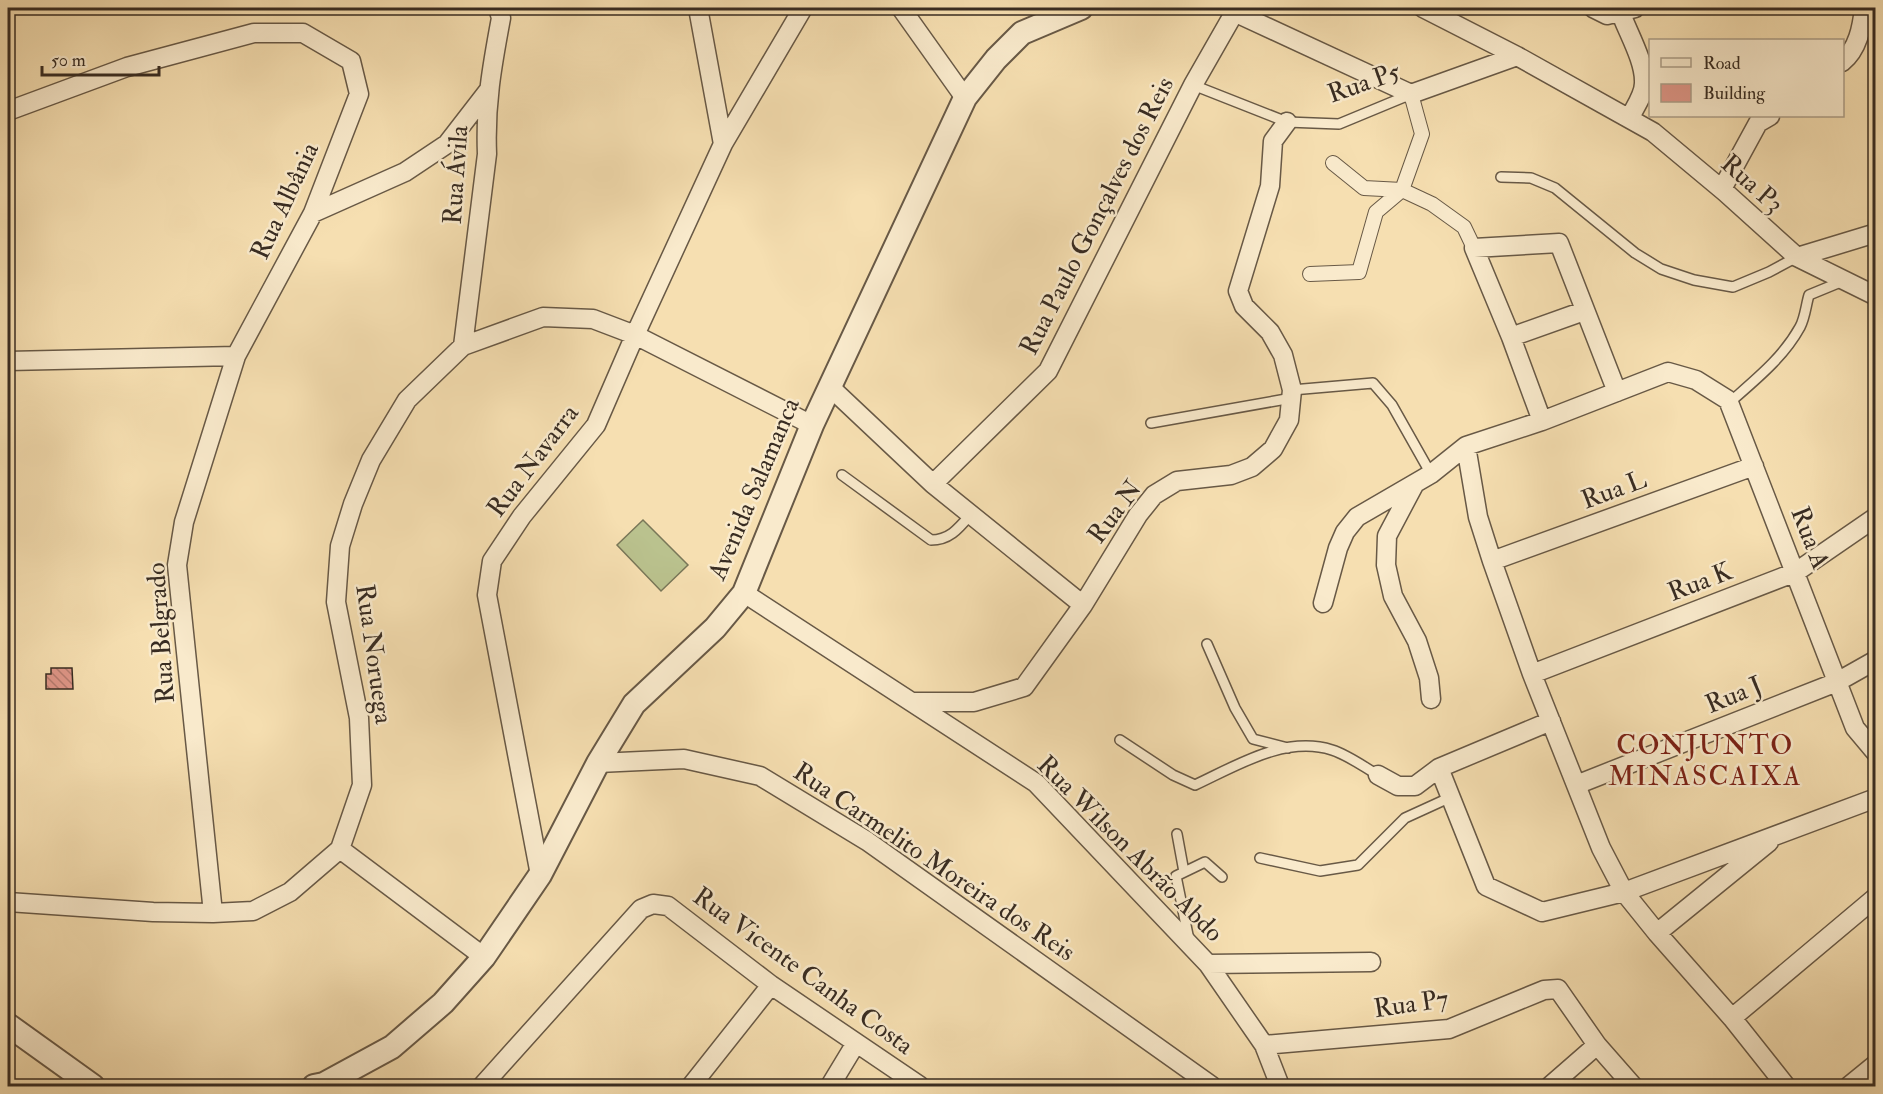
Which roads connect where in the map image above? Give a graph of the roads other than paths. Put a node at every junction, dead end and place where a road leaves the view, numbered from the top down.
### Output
1 (498, 8) edge
2 (698, 8) edge
3 (803, 8) edge
4 (901, 8) edge
5 (1081, 8) edge
6 (1423, 8) edge
7 (1593, 8) edge
8 (1864, 8) edge
9 (1625, 9) edge
10 (1236, 10) edge
11 (1516, 56) junction
12 (1844, 60) edge
13 (1193, 85) junction
14 (488, 91) junction
15 (1411, 94) junction
16 (964, 98) junction
17 (8, 111) edge
18 (1630, 117) junction
19 (1768, 117) edge
20 (1287, 122) junction
21 (723, 144) junction
22 (1333, 163) dead end
23 (1500, 177) dead end
24 (1722, 189) junction
25 (1402, 190) junction
26 (313, 213) junction
27 (1875, 233) edge
28 (1474, 248) junction
29 (1797, 257) junction
30 (1310, 274) dead end
31 (1845, 280) junction
32 (1875, 296) edge
33 (1584, 311) junction
34 (635, 335) junction
35 (1511, 337) junction
36 (463, 346) junction
37 (236, 356) junction
38 (8, 361) edge
39 (830, 387) junction
40 (1617, 392) junction
41 (1292, 394) junction
42 (1729, 403) junction
43 (1542, 421) junction
44 (1152, 423) dead end
45 (812, 425) junction
46 (1466, 446) junction
47 (1754, 466) junction
48 (842, 475) dead end
49 (1423, 479) junction
50 (933, 484) junction
51 (971, 514) junction
52 (1875, 517) edge
53 (1492, 561) junction
54 (1796, 572) junction
55 (744, 593) junction
56 (1323, 603) dead end
57 (1083, 604) junction
58 (1207, 644) dead end
59 (1875, 660) edge
60 (1532, 674) junction
61 (1837, 682) junction
62 (1431, 699) dead end
63 (913, 702) junction
64 (1551, 721) junction
65 (1120, 740) dead end
66 (1288, 748) junction
67 (1875, 753) edge
68 (598, 763) junction
69 (1439, 768) junction
70 (1378, 775) joint
71 (1576, 785) junction
72 (1450, 797) junction
73 (1875, 798) edge
74 (1782, 832) junction
75 (1177, 834) dead end
76 (340, 849) junction
77 (1260, 858) dead end
78 (1184, 872) junction
79 (540, 875) junction
80 (1222, 877) dead end
81 (1624, 892) junction
82 (1875, 897) edge
83 (8, 902) edge
84 (213, 913) junction
85 (1657, 933) junction
86 (1190, 945) junction
87 (484, 957) junction
88 (1371, 962) dead end
89 (1208, 964) junction
90 (771, 985) junction
91 (1732, 1018) junction
92 (8, 1025) edge
93 (856, 1043) junction
94 (1264, 1045) junction
95 (1597, 1045) junction
96 (1875, 1064) edge
97 (834, 1085) edge
98 (93, 1086) edge
99 (321, 1086) edge
100 (482, 1086) edge
101 (690, 1086) edge
102 (920, 1086) edge
103 (1212, 1086) edge
104 (1280, 1086) edge
105 (1550, 1086) edge
106 (1633, 1086) edge
107 (1786, 1086) edge
108 (1850, 1086) edge

1 - 14 street, Rua Ávila
2 - 21 street
3 - 21 street, Rua Navarra
4 - 16 street
5 - 16 street, Avenida Salamanca
6 - 11 street, Rua P3
7 - 9 street
8 - 12 street
9 - 18 street
10 - 13 street, Rua Paulo Gonçalves dos Reis
10 - 15 street
11 - 15 street, Rua P5
11 - 18 street, Rua P3
13 - 20 lane, Rua P5
13 - 50 street, Rua Paulo Gonçalves dos Reis
14 - 26 street
14 - 36 street, Rua Ávila
15 - 20 lane, Rua P5
15 - 25 street
16 - 39 street, Avenida Salamanca
17 - 26 street, Rua Albânia
18 - 24 street, Rua P3
19 - 24 street
20 - 41 street, Rua N
21 - 34 street, Rua Navarra
22 - 25 street
23 - 29 lane
24 - 29 street, Rua P3
25 - 28 street
25 - 30 street
26 - 37 street, Rua Albânia
27 - 29 street
28 - 33 street
28 - 35 street
29 - 31 street, Rua P3
31 - 32 street, Rua P3
31 - 42 lane
33 - 35 street
33 - 40 street
34 - 36 street, Rua Noruega
34 - 45 street, Rua Noruega
34 - 79 street, Rua Navarra
35 - 43 street
36 - 76 street, Rua Noruega
37 - 38 street
37 - 84 street, Rua Belgrado
39 - 45 street, Avenida Salamanca
39 - 50 street
40 - 42 street
40 - 43 street
41 - 44 lane
41 - 49 lane
41 - 57 street, Rua N
42 - 47 street, Rua A
43 - 46 street
45 - 55 street, Avenida Salamanca
46 - 49 street
46 - 53 street
47 - 53 street, Rua L
47 - 54 street, Rua A
48 - 51 lane
49 - 56 street
49 - 62 street
50 - 51 street
51 - 57 street
52 - 54 street, Rua K
53 - 60 street
54 - 60 street, Rua K
54 - 61 street, Rua A
55 - 63 street, Rua Wilson Abrão Abdo
55 - 68 street, Avenida Salamanca
57 - 63 street, Rua N
58 - 66 lane
59 - 61 street, Rua J
60 - 64 street
61 - 67 street, Rua A
61 - 71 street, Rua J
63 - 86 street, Rua Wilson Abrão Abdo
64 - 69 street
64 - 71 street
65 - 66 lane
66 - 70 lane
68 - 79 street, Avenida Salamanca
68 - 103 street, Rua Carmelito Moreira dos Reis
69 - 70 street
69 - 72 street
71 - 81 street
72 - 77 lane
72 - 81 street
73 - 74 street
74 - 81 street
74 - 85 street
75 - 78 lane
76 - 84 street
76 - 87 street
78 - 80 lane
78 - 86 lane
79 - 87 street, Avenida Salamanca
81 - 85 street
82 - 91 street
83 - 84 street
85 - 91 street
86 - 89 street, Rua Wilson Abrão Abdo
87 - 99 street, Avenida Salamanca
88 - 89 street
89 - 94 street, Rua Wilson Abrão Abdo
90 - 93 street, Rua Vicente Canha Costa
90 - 100 street, Rua Vicente Canha Costa
90 - 101 street
91 - 107 street
92 - 98 street
93 - 97 street
93 - 102 street, Rua Vicente Canha Costa
94 - 95 street, Rua P7
94 - 104 street, Rua Wilson Abrão Abdo
95 - 105 street
95 - 106 street
96 - 108 street

